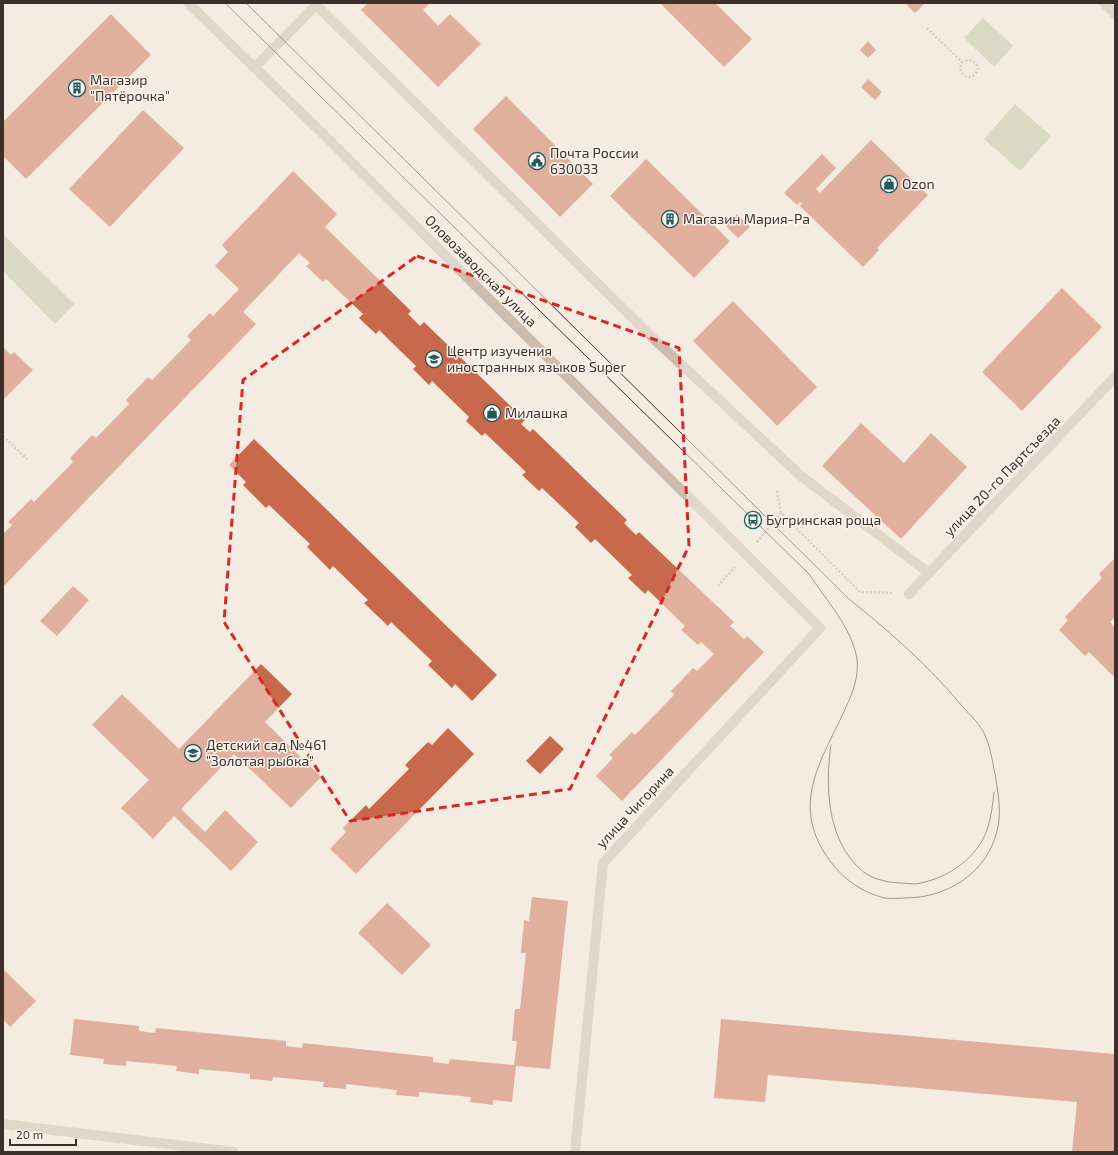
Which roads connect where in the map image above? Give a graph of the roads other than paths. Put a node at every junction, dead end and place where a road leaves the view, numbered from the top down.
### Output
1 (188, 3) edge
2 (1104, 3) edge
3 (316, 4) edge
4 (1115, 14) edge
5 (255, 67) junction
6 (1115, 377) edge
7 (929, 573) junction
8 (909, 594) road end
9 (820, 628) joint
10 (3, 1124) edge
11 (234, 1152) edge
12 (575, 1152) edge

1 - 5 street, Оловозаводская улица
2 - 4 street
3 - 5 street
3 - 7 street
5 - 9 street, Оловозаводская улица
6 - 7 street, улица 20-го Партсъезда
7 - 8 street, улица 20-го Партсъезда
9 - 12 street, улица Чигорина
10 - 11 street

